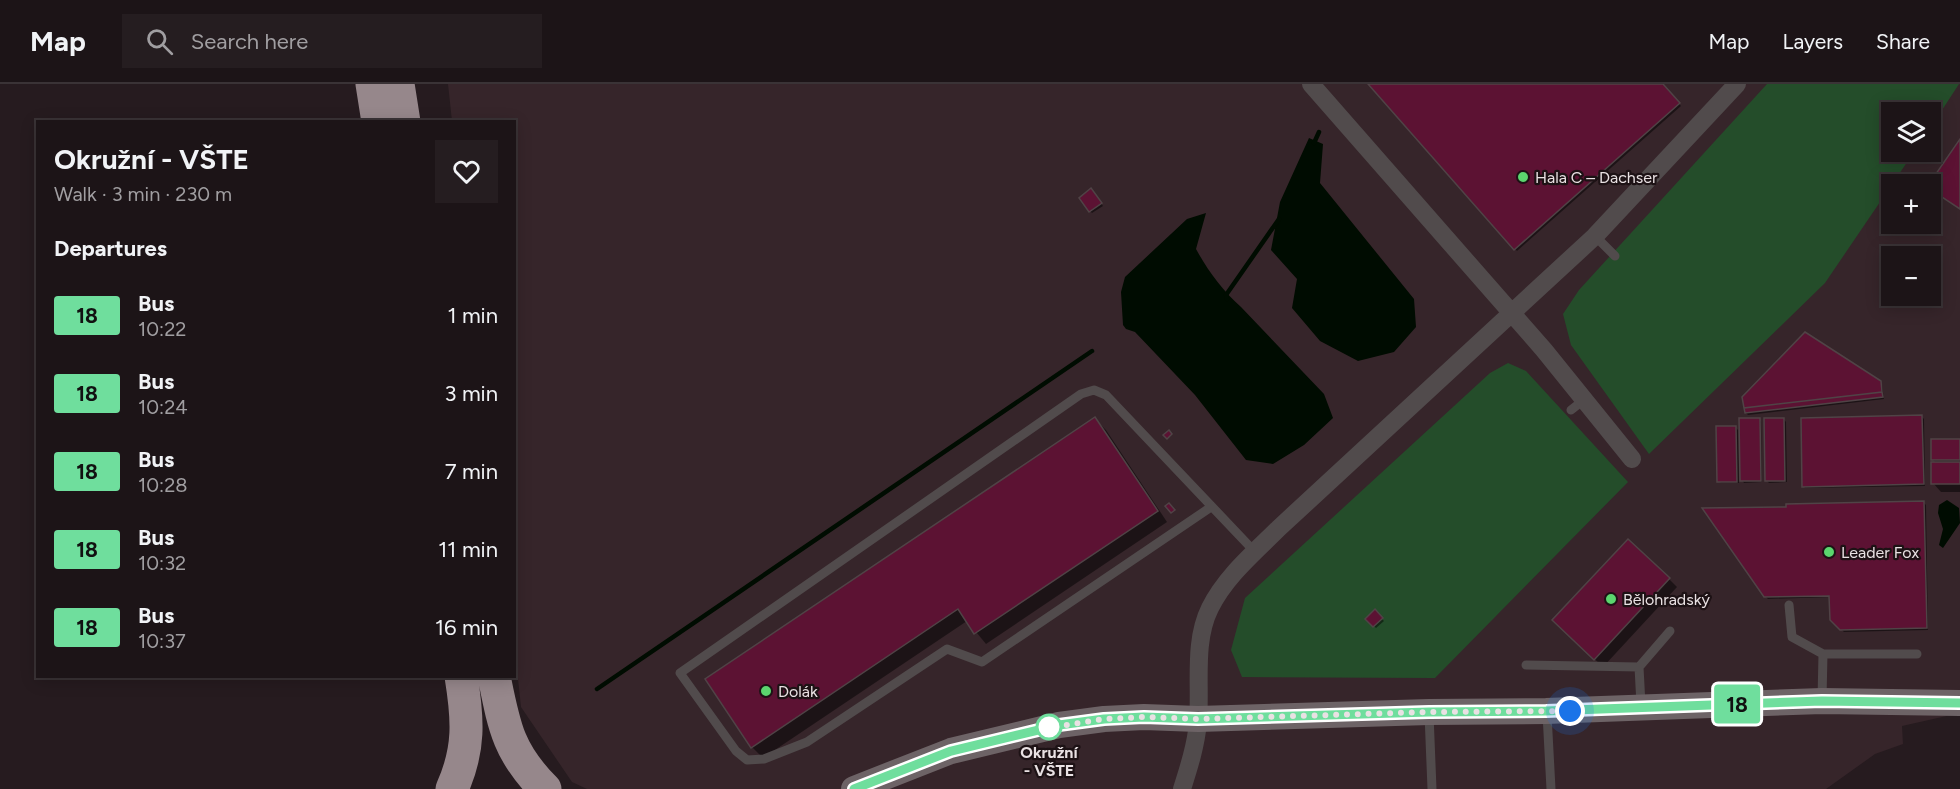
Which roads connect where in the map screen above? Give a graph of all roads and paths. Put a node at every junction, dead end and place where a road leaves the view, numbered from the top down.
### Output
1 (372, 84) edge
2 (398, 84) edge
3 (1311, 84) edge
4 (1732, 86) edge
5 (378, 120) edge
6 (404, 120) edge
7 (1596, 236) junction
8 (1615, 256) dead end
9 (1513, 313) junction
10 (1632, 459) dead end
11 (1211, 507) junction
12 (1255, 552) junction
13 (1789, 605) dead end
14 (1670, 631) dead end
15 (1823, 654) junction
16 (1917, 654) dead end
17 (1526, 665) dead end
18 (1639, 667) junction
19 (461, 678) edge
20 (482, 678) edge
21 (494, 678) edge
22 (1822, 701) junction
23 (1960, 703) edge
24 (1641, 708) junction
25 (1546, 711) junction
26 (1429, 712) junction
27 (1198, 719) junction
28 (452, 789) edge
29 (523, 789) edge
30 (545, 789) edge
31 (854, 789) edge
32 (1182, 789) edge
33 (1432, 789) edge
34 (1551, 789) edge

1 - 5 highway
2 - 6 highway
3 - 9 street
4 - 7 street
7 - 8 lane
7 - 9 street
9 - 10 street
9 - 12 street
11 - 11 lane
11 - 12 lane
12 - 27 street
13 - 15 lane
14 - 18 lane
15 - 16 lane
15 - 22 lane
17 - 18 lane
18 - 24 lane
19 - 28 highway
20 - 29 highway
21 - 30 highway
22 - 23 main road
22 - 24 main road
24 - 25 main road
25 - 26 main road
25 - 34 lane
26 - 27 main road
26 - 33 lane
27 - 31 main road
27 - 32 street

